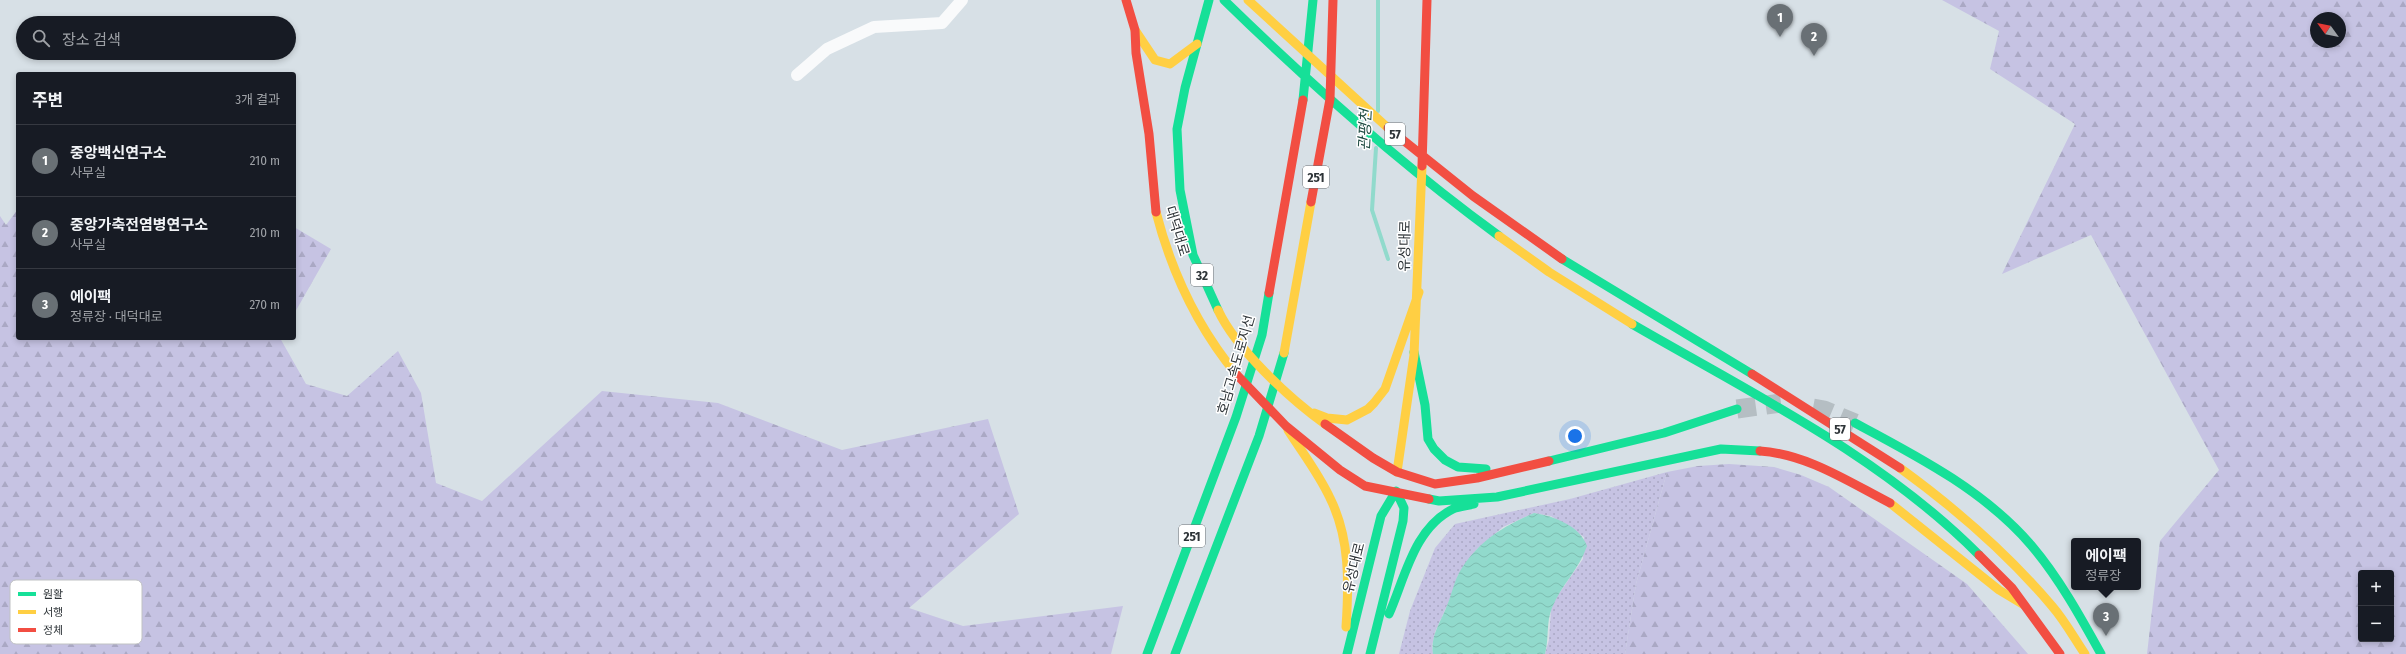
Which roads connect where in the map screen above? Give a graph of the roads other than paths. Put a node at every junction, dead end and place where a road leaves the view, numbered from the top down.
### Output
1 (962, 0) edge
2 (1126, 0) edge
3 (1208, 0) edge
4 (1224, 0) edge
5 (1248, 0) edge
6 (1313, 0) edge
7 (1333, 0) edge
8 (1427, 0) edge
9 (1135, 30) junction
10 (1197, 44) junction
11 (797, 75) dead end
12 (1419, 292) junction
13 (1414, 352) junction
14 (1304, 409) junction
15 (1737, 409) tunnel mouth
16 (1855, 423) tunnel mouth
17 (1286, 426) junction
18 (1327, 426) junction
19 (1506, 470) junction
20 (1397, 472) junction
21 (1396, 491) junction
22 (1497, 497) junction
23 (2024, 605) junction
24 (1370, 653) edge
25 (1147, 654) edge
26 (1175, 654) edge
27 (1343, 654) edge
28 (1347, 654) edge
29 (2060, 654) edge
30 (2085, 654) edge
31 (2101, 654) edge

1 - 11 street
2 - 9 main road, 대덕대로 / 32
3 - 10 main road, 대덕대로 / 32
4 - 23 main road, 57
5 - 30 main road, 57
6 - 25 main road, 호남고속도로지선 / 251
7 - 26 main road, 251
8 - 12 main road, 유성대로
9 - 10 main road
9 - 17 main road, 대덕대로 / 32
10 - 14 main road, 대덕대로 / 32
12 - 13 main road, 유성대로
12 - 14 main road
13 - 19 main road
13 - 20 main road, 유성대로
14 - 18 main road, 대덕대로 / 32
15 - 19 main road
16 - 31 main road
17 - 18 main road
17 - 21 main road, 대덕대로
17 - 27 main road, 32
18 - 20 main road, 대덕대로 / 32
19 - 20 main road, 대덕대로
20 - 21 main road, 유성대로
21 - 22 main road, 대덕대로
21 - 24 main road, 유성대로
21 - 28 main road, 유성대로
22 - 23 main road
22 - 24 main road
23 - 29 main road, 57

